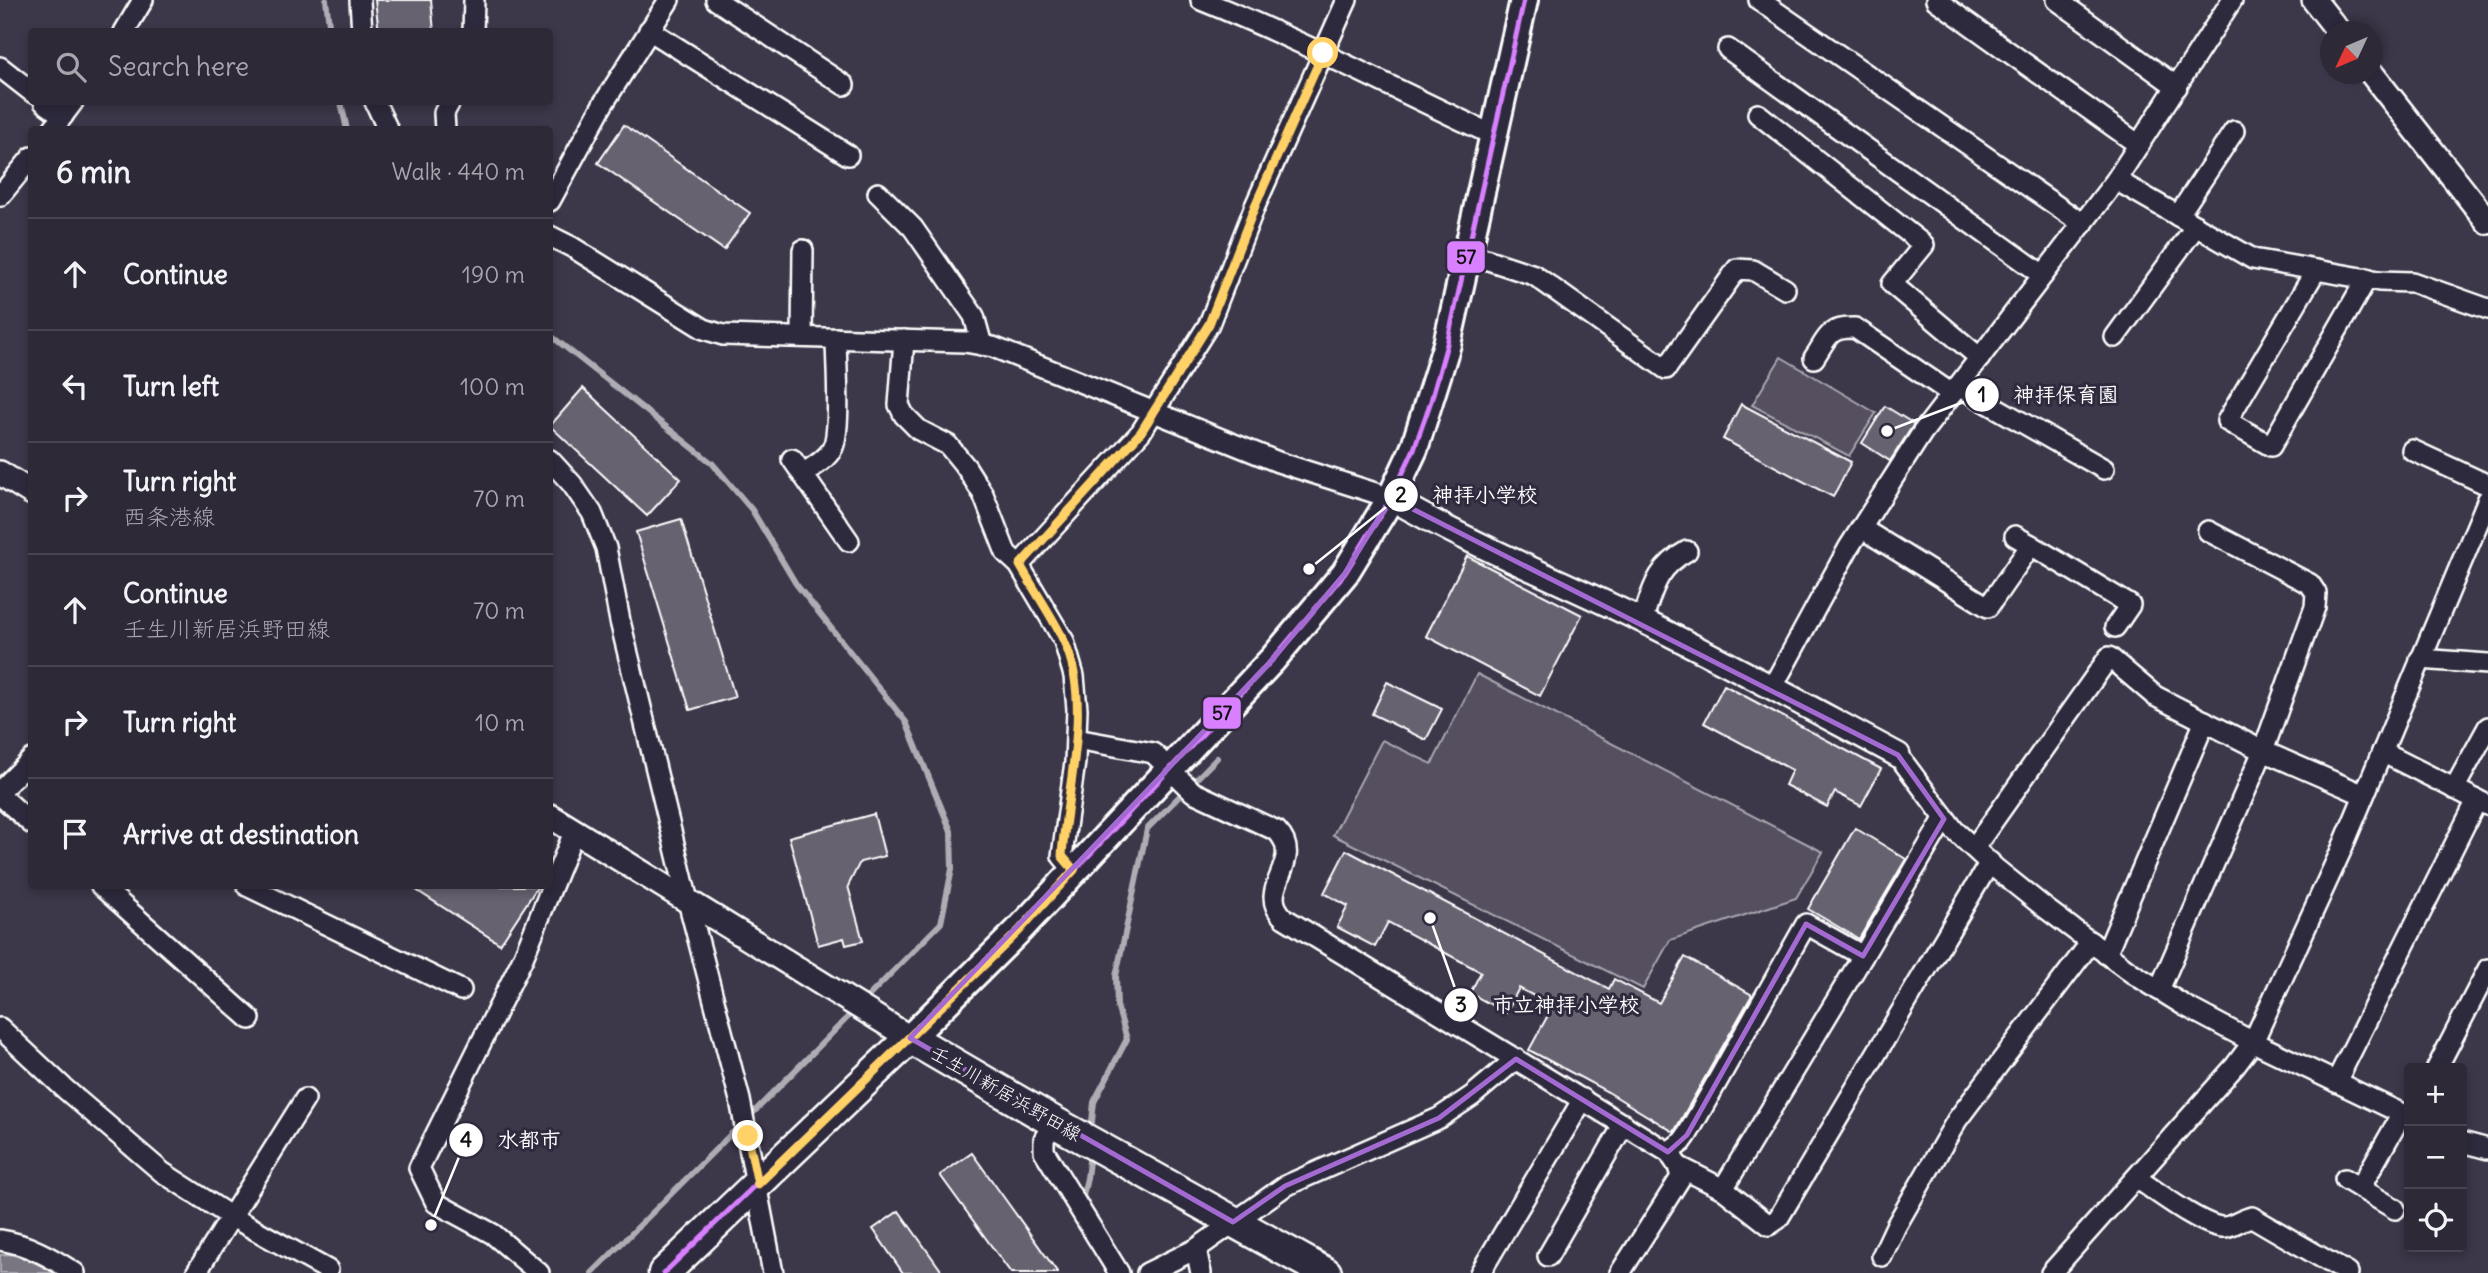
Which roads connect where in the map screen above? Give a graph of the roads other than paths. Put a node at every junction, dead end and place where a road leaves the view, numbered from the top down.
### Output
1 (143, 0) edge
2 (360, 0) edge
3 (474, 0) edge
4 (669, 0) edge
5 (716, 0) edge
6 (1201, 0) edge
7 (1347, 0) edge
8 (1524, 0) edge
9 (1759, 0) edge
10 (1936, 0) edge
11 (2232, 0) edge
12 (2314, 0) edge
13 (2063, 2) edge
14 (2330, 21) edge
15 (126, 28) edge
16 (362, 28) edge
17 (472, 28) edge
18 (649, 30) junction
19 (1728, 49) dead end
20 (1323, 53) junction
21 (0, 68) edge
22 (2380, 84) edge
23 (844, 85) dead end
24 (2177, 87) junction
25 (28, 89) edge
26 (48, 105) edge
27 (376, 105) edge
28 (448, 105) edge
29 (1758, 114) dead end
30 (63, 116) edge
31 (386, 126) edge
32 (445, 126) edge
33 (2234, 131) dead end
34 (1493, 135) junction
35 (2139, 145) junction
36 (848, 155) dead end
37 (28, 163) edge
38 (2116, 180) junction
39 (878, 193) dead end
40 (0, 195) edge
41 (553, 196) edge
42 (2178, 216) junction
43 (2488, 222) edge
44 (2083, 224) junction
45 (2196, 226) junction
46 (553, 238) edge
47 (803, 250) dead end
48 (1467, 253) junction
49 (2315, 270) junction
50 (2043, 275) junction
51 (2367, 278) junction
52 (1785, 289) dead end
53 (2488, 309) edge
54 (802, 337) junction
55 (2115, 337) dead end
56 (836, 338) junction
57 (904, 340) junction
58 (982, 345) junction
59 (1814, 358) dead end
60 (1980, 358) junction
61 (1955, 390) junction
62 (1153, 411) junction
63 (2412, 450) dead end
64 (553, 463) edge
65 (2104, 469) dead end
66 (0, 473) edge
67 (2488, 485) edge
68 (28, 489) edge
69 (1391, 498) junction
70 (2486, 509) edge
71 (1861, 528) junction
72 (2208, 531) dead end
73 (849, 541) dead end
74 (1687, 551) dead end
75 (1020, 565) junction
76 (1642, 621) junction
77 (2115, 627) dead end
78 (2420, 659) junction
79 (2488, 664) edge
80 (1772, 688) junction
81 (2205, 721) junction
82 (2488, 727) edge
83 (1076, 739) junction
84 (2263, 751) junction
85 (2382, 752) junction
86 (1898, 755) joint
87 (28, 762) edge
88 (1169, 769) junction
89 (3, 783) edge
90 (2454, 789) junction
91 (2364, 795) junction
92 (2482, 803) edge
93 (28, 818) edge
94 (553, 818) edge
95 (1944, 819) junction
96 (574, 832) junction
97 (1974, 848) junction
98 (1990, 862) junction
99 (1074, 870) junction
100 (553, 884) edge
101 (104, 889) edge
102 (253, 889) edge
103 (551, 889) edge
104 (688, 901) junction
105 (2099, 948) junction
106 (1863, 956) junction
107 (2488, 969) edge
108 (461, 990) dead end
109 (2159, 990) junction
110 (250, 1019) dead end
111 (0, 1028) edge
112 (910, 1038) junction
113 (2253, 1042) junction
114 (1516, 1059) junction
115 (2441, 1063) edge
116 (2336, 1082) junction
117 (304, 1099) dead end
118 (1583, 1099) junction
119 (2404, 1115) edge
120 (2404, 1116) edge
121 (1055, 1122) junction
122 (1624, 1124) junction
123 (2467, 1143) edge
124 (2488, 1149) edge
125 (1673, 1159) junction
126 (2136, 1178) junction
127 (758, 1184) junction
128 (1723, 1189) junction
129 (2395, 1209) dead end
130 (230, 1216) junction
131 (1233, 1222) junction
132 (0, 1240) edge
133 (1196, 1249) junction
134 (1548, 1256) dead end
135 (1882, 1256) dead end
136 (328, 1270) dead end
137 (75, 1273) edge
138 (196, 1273) edge
139 (538, 1273) edge
140 (664, 1273) edge
141 (773, 1273) edge
142 (1119, 1273) edge
143 (1147, 1273) edge
144 (1200, 1273) edge
145 (1326, 1273) edge
146 (1480, 1273) edge
147 (1620, 1273) edge
148 (2052, 1273) edge
149 (2348, 1273) edge

1 - 15 street
2 - 16 street
3 - 17 street
4 - 18 street
5 - 23 street
6 - 20 street
7 - 20 street
8 - 34 main road
9 - 44 street
10 - 35 street
11 - 24 street
12 - 14 street
13 - 24 street
18 - 36 street
18 - 41 street
19 - 50 street
20 - 34 street
20 - 62 street
21 - 25 street
22 - 43 street
24 - 35 street
26 - 30 street
27 - 31 street
28 - 32 street
29 - 60 street
33 - 42 street
34 - 48 main road
35 - 38 street
37 - 40 street
38 - 42 street
38 - 44 street
39 - 58 street
42 - 45 street
44 - 50 street
45 - 49 street
45 - 55 street
46 - 54 street
47 - 54 street
48 - 52 street
48 - 69 main road
49 - 51 street
49 - 51 street
50 - 60 street
51 - 53 street
54 - 56 street
56 - 57 street
56 - 73 street
57 - 58 street
57 - 75 street
58 - 62 street
59 - 61 street
60 - 61 street
61 - 65 street
61 - 71 street
62 - 69 street
62 - 75 street
63 - 67 street
64 - 104 street
66 - 68 street
69 - 76 street
69 - 88 main road
70 - 78 street
71 - 77 street
71 - 80 street
72 - 84 street
74 - 76 street
75 - 83 street
76 - 80 street
78 - 79 street
78 - 85 street
80 - 86 street
81 - 84 street
81 - 97 street
81 - 105 street
82 - 90 street
83 - 88 street
83 - 99 street
84 - 91 street
84 - 109 street
85 - 90 street
85 - 91 street
86 - 95 street
87 - 89 street
88 - 99 main road
88 - 114 street
89 - 93 street
90 - 92 street
91 - 113 street
92 - 116 street
94 - 96 street
95 - 97 street
95 - 106 street
96 - 100 street
96 - 104 street
97 - 98 street
98 - 105 street
98 - 128 street
99 - 112 main road
101 - 110 street
102 - 108 street
103 - 139 street
104 - 112 street
104 - 127 street
105 - 109 street
105 - 135 street
106 - 125 street
106 - 128 street
107 - 115 street
109 - 113 street
111 - 130 street
112 - 121 main road, 壬生川新居浜野田線
112 - 127 main road, 壬生川新居浜野田線
113 - 116 street
113 - 126 street
114 - 118 street
114 - 131 street
116 - 119 street
117 - 130 street
118 - 122 street
118 - 146 street
120 - 129 street
121 - 131 main road, 壬生川新居浜野田線
121 - 142 street
122 - 125 street
122 - 134 street
123 - 124 street
125 - 128 street
125 - 147 street
126 - 148 street
126 - 149 street
127 - 140 main road, 壬生川新居浜野田線
127 - 141 street
130 - 136 street
130 - 138 street
131 - 133 street
131 - 145 main road, 壬生川新居浜野田線
132 - 137 street
133 - 143 street
133 - 144 street

